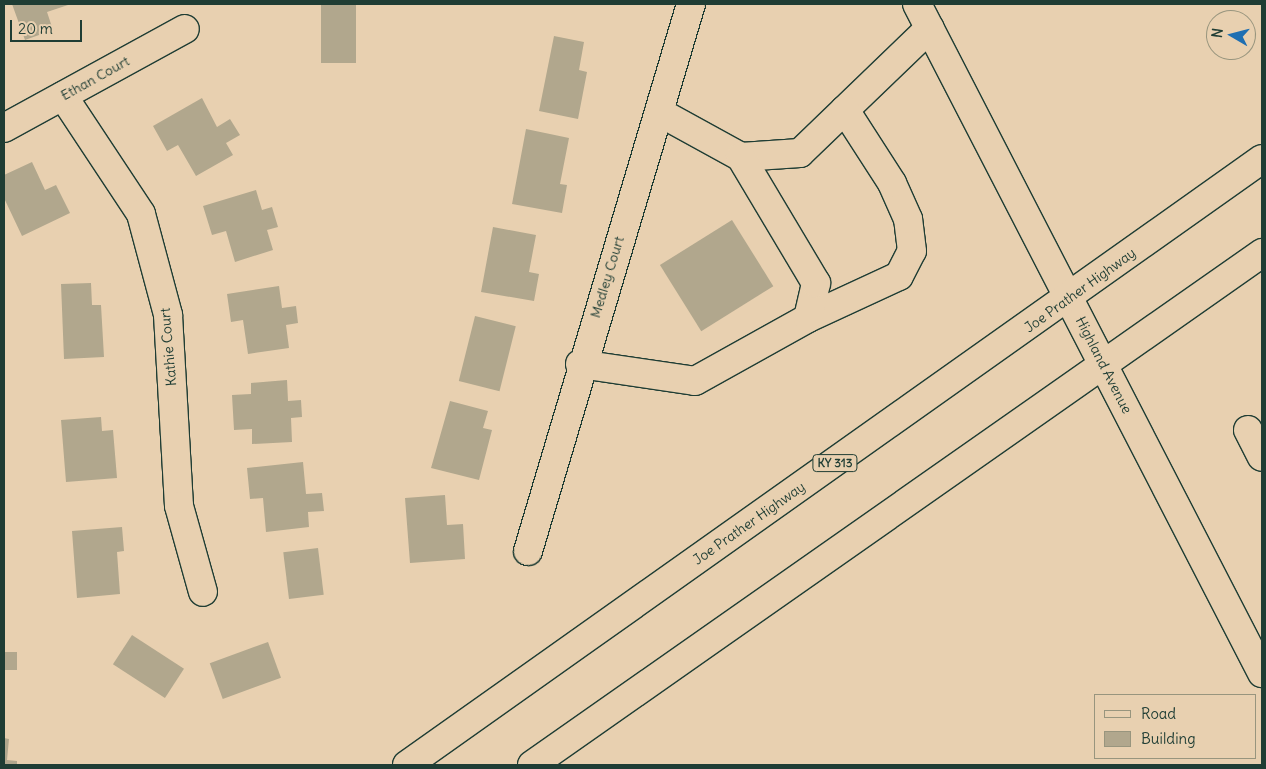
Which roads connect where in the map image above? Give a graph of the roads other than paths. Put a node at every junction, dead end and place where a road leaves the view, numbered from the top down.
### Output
1 (691, 4) edge
2 (917, 4) edge
3 (930, 28) junction
4 (186, 29) dead end
5 (62, 96) junction
6 (845, 110) junction
7 (658, 112) junction
8 (4, 128) edge
9 (741, 157) junction
10 (1262, 159) edge
11 (1262, 253) edge
12 (1069, 298) junction
13 (808, 318) junction
14 (580, 364) junction
15 (1105, 368) junction
16 (1248, 430) dead end
17 (1262, 457) edge
18 (528, 551) dead end
19 (203, 592) dead end
20 (1262, 673) edge
21 (407, 765) edge
22 (532, 765) edge

1 - 7 main road, Medley Court
2 - 3 main road, Highland Avenue
3 - 6 main road
3 - 12 main road, Highland Avenue
4 - 5 main road, Ethan Court
5 - 8 main road, Ethan Court
5 - 19 main road, Kathie Court
6 - 9 main road
6 - 13 main road
7 - 9 main road
7 - 14 main road, Medley Court
9 - 13 main road
10 - 12 main road, Joe Prather Highway / KY 313
11 - 15 main road
12 - 15 main road, Highland Avenue
12 - 21 main road, Joe Prather Highway / KY 313
13 - 14 main road
14 - 18 main road, Medley Court
15 - 20 main road, Highland Avenue
15 - 22 main road
16 - 17 main road

